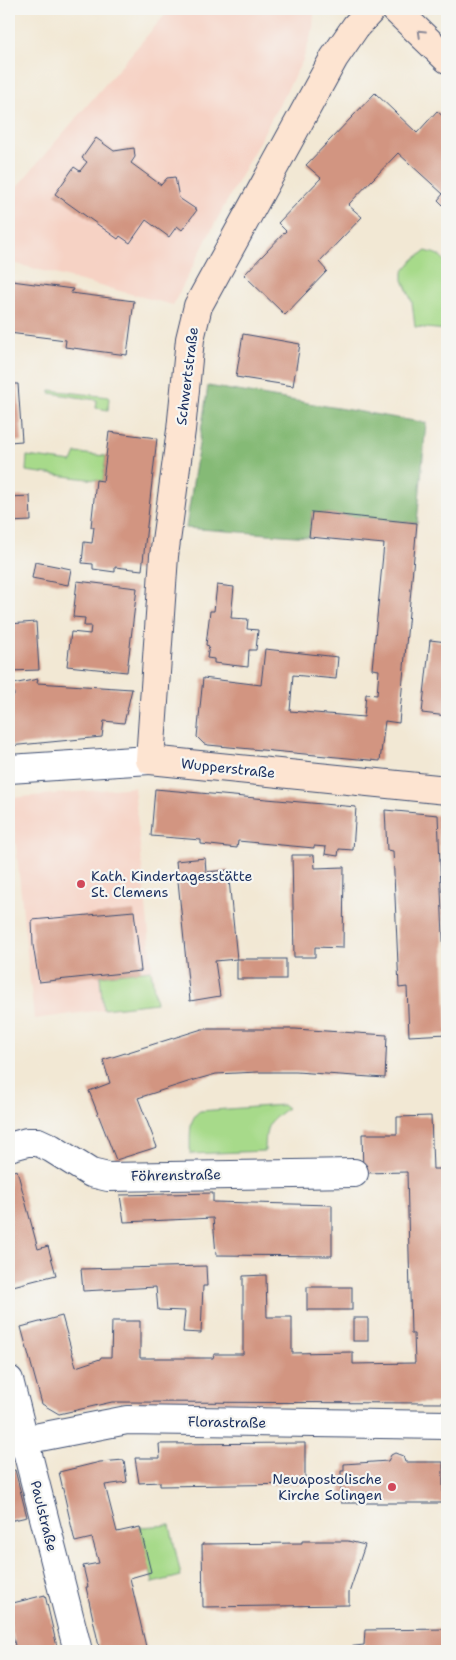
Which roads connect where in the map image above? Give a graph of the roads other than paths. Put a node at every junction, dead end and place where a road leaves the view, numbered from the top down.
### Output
1 (372, 9) edge
2 (395, 9) edge
3 (447, 58) edge
4 (150, 760) junction
5 (9, 769) edge
6 (447, 790) edge
7 (9, 1147) edge
8 (354, 1173) dead end
9 (9, 1380) edge
10 (447, 1425) edge
11 (17, 1441) edge
12 (78, 1651) edge

1 - 4 street, Schwertstraße
3 -> 2 street
4 - 5 street, Wupperstraße
4 - 6 street, Wupperstraße
7 - 8 street, Föhrenstraße
9 - 11 street, Paulstraße
10 - 11 street, Florastraße
11 - 12 street, Paulstraße

